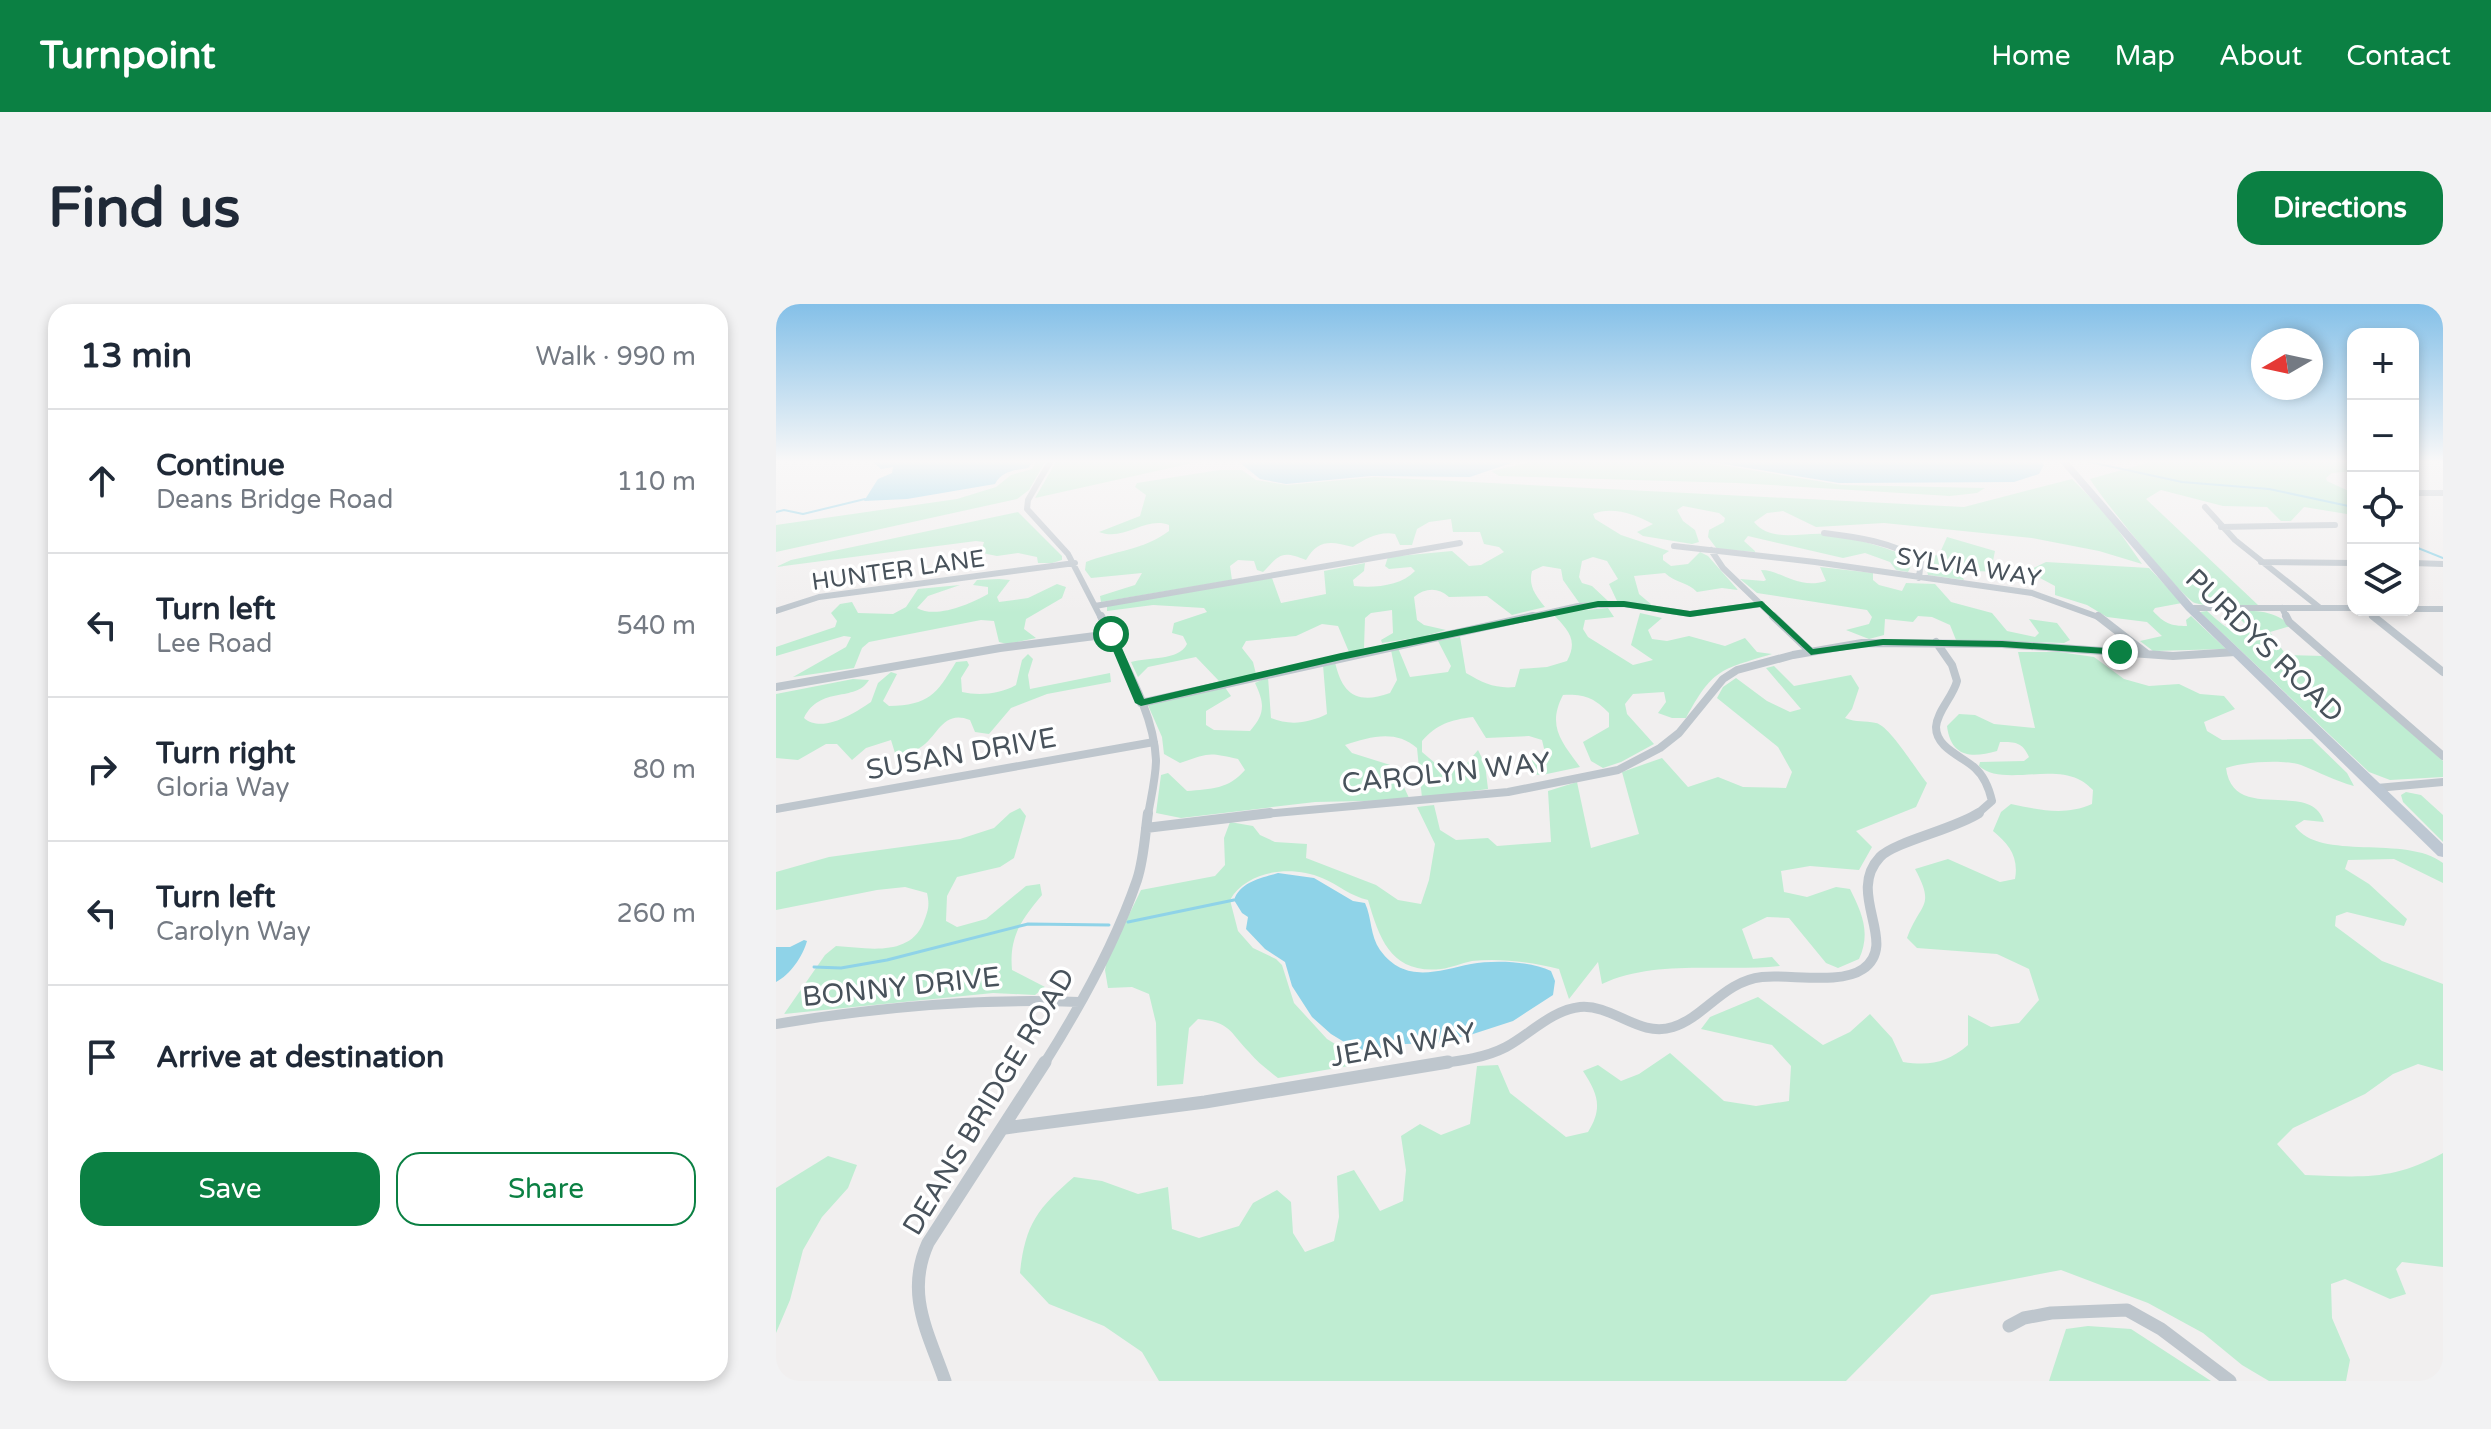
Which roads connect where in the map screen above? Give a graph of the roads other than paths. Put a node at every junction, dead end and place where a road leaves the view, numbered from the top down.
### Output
1 (1030, 512) edge
2 (2107, 512) edge
3 (2209, 512) edge
4 (2335, 525) dead end
5 (2221, 527) junction
6 (1824, 533) dead end
7 (1460, 543) dead end
8 (1674, 546) dead end
9 (1711, 550) junction
10 (2261, 562) junction
11 (1075, 563) junction
12 (2347, 563) edge
13 (2419, 563) edge
14 (2443, 564) edge
15 (1919, 578) junction
16 (1762, 604) junction
17 (1095, 606) junction
18 (2190, 608) junction
19 (2282, 608) junction
20 (2320, 608) junction
21 (2347, 608) edge
22 (2419, 609) edge
23 (2443, 609) edge
24 (776, 611) edge
25 (2373, 616) edge
26 (1111, 634) junction
27 (1936, 642) junction
28 (1811, 652) junction
29 (2235, 652) junction
30 (2147, 654) junction
31 (2443, 672) edge
32 (776, 687) edge
33 (1141, 703) junction
34 (1154, 742) junction
35 (2443, 756) edge
36 (2443, 782) edge
37 (2377, 788) junction
38 (776, 809) edge
39 (1146, 828) junction
40 (2443, 852) edge
41 (1079, 1002) junction
42 (776, 1024) edge
43 (1005, 1128) junction
44 (2009, 1326) dead end
45 (945, 1381) edge
46 (2230, 1381) edge

1 - 11 street, DEANS BRIDGE ROAD
2 - 18 main road, PURDYS ROAD
3 - 5 street
4 - 5 street
5 - 10 street
6 - 15 street
7 - 17 street
8 - 9 street, SYLVIA WAY
9 - 15 street, SYLVIA WAY
9 - 16 street
10 - 12 street
10 - 20 street
11 - 17 street, DEANS BRIDGE ROAD
11 - 24 street, HUNTER LANE
13 - 14 street
15 - 30 street, SYLVIA WAY
16 - 28 street
16 - 33 street
17 - 26 street, DEANS BRIDGE ROAD
18 - 19 street
18 - 29 main road, PURDYS ROAD
19 - 20 street
19 - 35 street
20 - 21 street
22 - 23 street
25 - 31 street
26 - 32 street
26 - 33 street, DEANS BRIDGE ROAD
27 - 28 street, CAROLYN WAY
27 - 30 street, CAROLYN WAY
27 - 43 street, JEAN WAY
28 - 39 street, CAROLYN WAY
29 - 30 street, CAROLYN WAY
29 - 37 main road, PURDYS ROAD
33 - 34 street, DEANS BRIDGE ROAD
34 - 38 street, SUSAN DRIVE
34 - 39 street, DEANS BRIDGE ROAD
36 - 37 street
37 - 40 main road, PURDYS ROAD
39 - 41 street, DEANS BRIDGE ROAD
41 - 42 street, BONNY DRIVE
41 - 43 street, DEANS BRIDGE ROAD
43 - 45 street, DEANS BRIDGE ROAD
44 - 46 street

